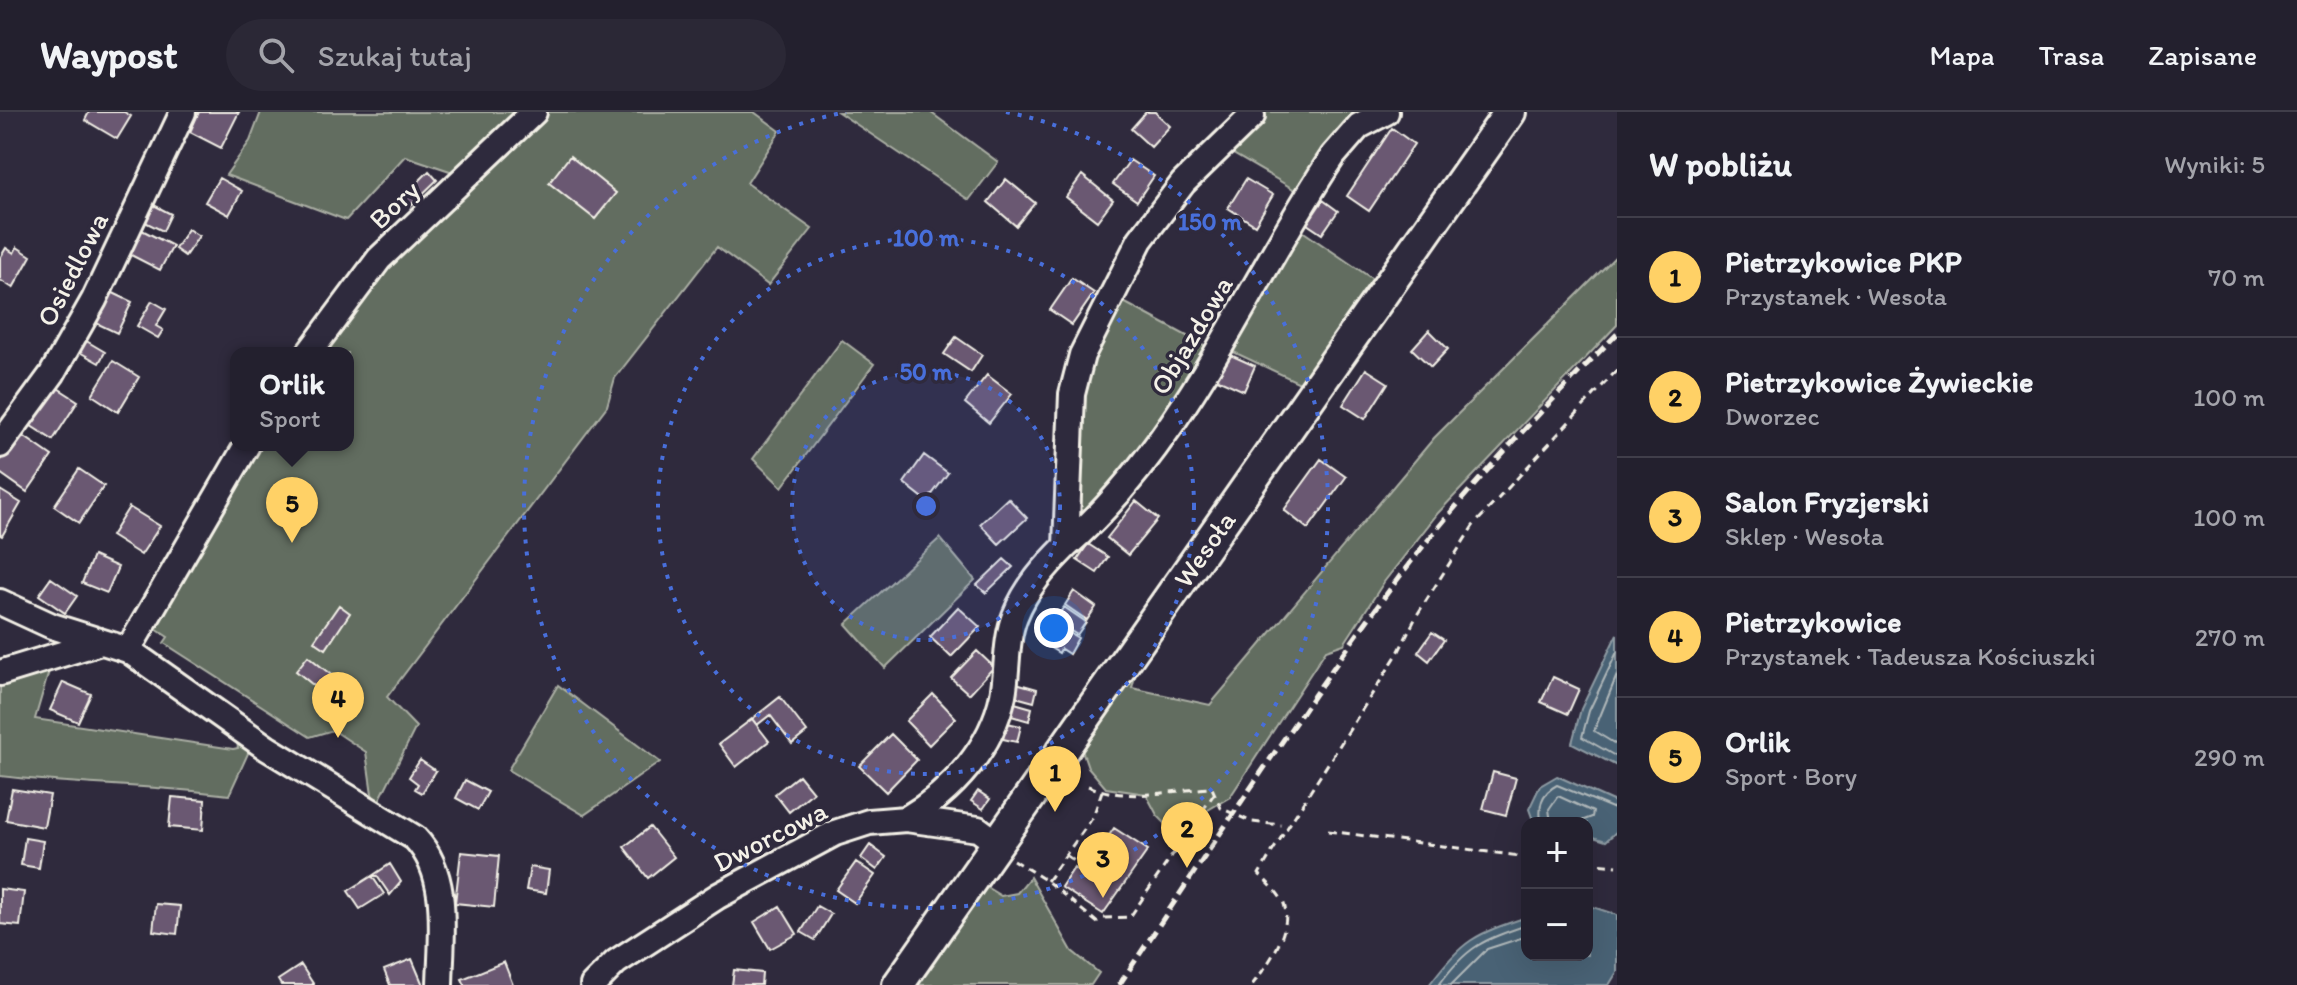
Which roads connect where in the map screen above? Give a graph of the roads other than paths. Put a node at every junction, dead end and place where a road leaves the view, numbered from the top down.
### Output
1 (183, 112) edge
2 (534, 112) edge
3 (1386, 112) edge
4 (1510, 112) edge
5 (1252, 116) dead end
6 (313, 347) edge
7 (0, 445) edge
8 (244, 451) edge
9 (1066, 546) junction
10 (0, 602) edge
11 (102, 642) junction
12 (128, 650) junction
13 (0, 673) edge
14 (906, 819) junction
15 (1004, 851) junction
16 (440, 985) edge
17 (593, 985) edge
18 (898, 985) edge

1 - 7 street, Osiedlowa
2 - 6 street, Bory
3 - 9 street, Objazdowa
4 - 15 main road, Wesoła
5 - 9 street
8 - 12 street
9 - 14 street, Objazdowa
10 - 11 street
11 - 12 street
11 - 13 street
12 - 16 street
14 - 15 street, Dworcowa
14 - 17 street, Dworcowa
15 - 18 main road, Wesoła

